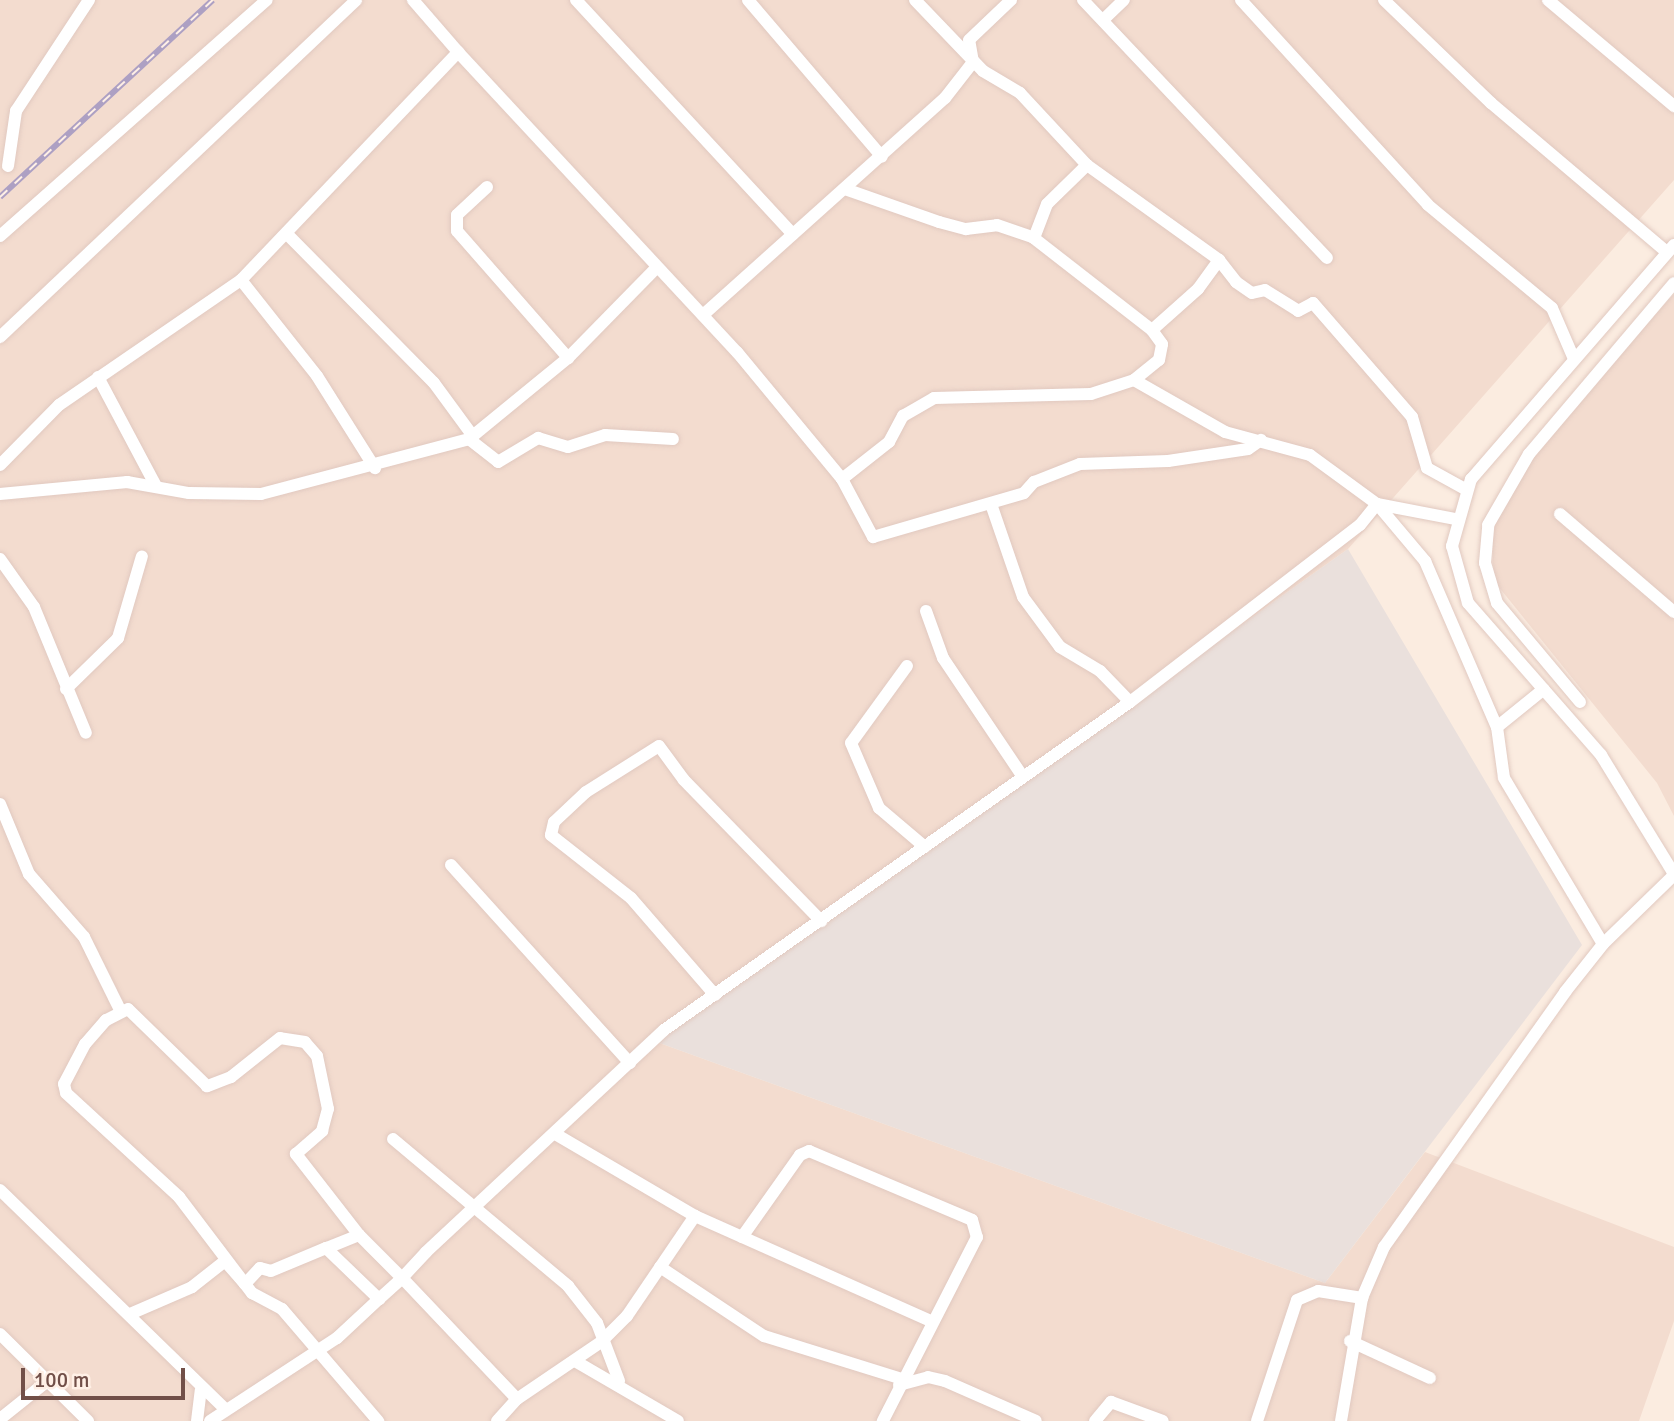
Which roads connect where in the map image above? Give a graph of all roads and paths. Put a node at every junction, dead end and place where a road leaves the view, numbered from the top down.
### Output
1 (89, 0) edge
2 (267, 0) edge
3 (356, 0) edge
4 (413, 0) edge
5 (576, 0) edge
6 (748, 0) edge
7 (915, 0) edge
8 (1011, 0) edge
9 (1083, 0) edge
10 (1124, 0) edge
11 (1241, 0) edge
12 (1384, 0) edge
13 (1548, 0) edge
14 (1103, 20) junction
15 (458, 52) junction
16 (973, 62) junction
17 (1674, 106) edge
18 (882, 157) junction
19 (1087, 165) junction
20 (8, 166) dead end
21 (487, 187) dead end
22 (845, 189) junction
23 (287, 234) junction
24 (793, 234) junction
25 (0, 236) edge
26 (1034, 238) junction
27 (1670, 249) edge
28 (1327, 258) dead end
29 (1219, 260) junction
30 (657, 267) junction
31 (241, 280) junction
32 (1674, 283) edge
33 (1669, 299) edge
34 (703, 315) junction
35 (1152, 330) junction
36 (0, 337) edge
37 (568, 358) junction
38 (1574, 359) junction
39 (98, 377) junction
40 (1134, 380) junction
41 (471, 437) junction
42 (673, 439) dead end
43 (1261, 440) junction
44 (0, 466) edge
45 (375, 468) junction
46 (842, 479) junction
47 (156, 486) junction
48 (1465, 489) junction
49 (0, 494) edge
50 (991, 504) junction
51 (1377, 504) junction
52 (1560, 514) dead end
53 (1455, 519) junction
54 (142, 556) dead end
55 (0, 559) edge
56 (926, 611) dead end
57 (1674, 612) edge
58 (907, 666) dead end
59 (66, 689) junction
60 (1544, 689) junction
61 (1130, 702) junction
62 (1580, 702) dead end
63 (1497, 727) junction
64 (86, 733) dead end
65 (1023, 777) junction
66 (0, 804) edge
67 (925, 847) junction
68 (451, 865) dead end
69 (1674, 874) edge
70 (821, 921) junction
71 (1603, 944) junction
72 (715, 995) junction
73 (120, 1010) junction
74 (630, 1063) junction
75 (557, 1135) junction
76 (393, 1139) dead end
77 (0, 1190) edge
78 (475, 1210) junction
79 (695, 1216) junction
80 (359, 1235) junction
81 (742, 1237) junction
82 (326, 1248) junction
83 (660, 1267) junction
84 (402, 1278) junction
85 (245, 1284) junction
86 (1362, 1298) junction
87 (379, 1299) junction
88 (130, 1314) junction
89 (931, 1321) junction
90 (0, 1334) edge
91 (1350, 1341) junction
92 (601, 1342) junction
93 (315, 1355) junction
94 (575, 1361) junction
95 (1430, 1378) dead end
96 (50, 1379) junction
97 (619, 1381) junction
98 (900, 1382) junction
99 (201, 1390) junction
100 (517, 1399) junction
101 (224, 1408) junction
102 (0, 1419) edge
103 (1094, 1420) edge
104 (88, 1421) edge
105 (197, 1421) edge
106 (210, 1421) edge
107 (378, 1421) edge
108 (497, 1421) edge
109 (678, 1421) edge
110 (883, 1421) edge
111 (1035, 1421) edge
112 (1163, 1421) edge
113 (1258, 1421) edge
114 (1341, 1421) edge

1 - 20 street
2 - 25 street
3 - 36 street
4 - 15 street
5 - 24 street
6 - 18 street
7 - 16 street
8 - 16 street
9 - 14 street
10 - 14 street
11 - 38 street
12 - 27 street
13 - 17 street
14 - 28 street
15 - 23 street
15 - 30 street
16 - 18 street
16 - 19 street
18 - 22 street
19 - 26 street
19 - 29 street
21 - 37 street
22 - 24 street
22 - 26 street
23 - 31 street
23 - 41 street
24 - 34 street
26 - 35 street
27 - 38 street
29 - 35 street
29 - 48 street
30 - 34 street
30 - 37 street
31 - 39 street
31 - 45 street
32 - 33 street
33 - 62 street
34 - 46 street
35 - 40 street
37 - 41 street
38 - 48 street
39 - 44 street
39 - 47 street
40 - 43 street
40 - 46 street
41 - 42 street
41 - 45 street
43 - 50 street
43 - 51 street
45 - 47 street
46 - 50 street
47 - 49 street
48 - 53 street
50 - 61 street
51 - 53 street
51 - 61 street
51 - 63 street
52 - 57 street
53 - 60 street
54 - 59 street
55 - 59 street
56 - 65 street
58 - 67 street
59 - 64 street
60 - 63 street
60 - 69 street
61 - 65 street
63 - 71 street
65 - 67 street
66 - 73 street
67 - 70 street
68 - 74 street
69 - 71 street
70 - 72 street
70 - 72 street
71 - 86 street
72 - 74 street
73 - 80 street
73 - 85 street
74 - 75 street
75 - 78 street
75 - 79 street
76 - 78 street
77 - 88 street
78 - 84 street
78 - 92 street
79 - 81 street
79 - 83 street
80 - 82 street
80 - 84 street
81 - 89 street
81 - 89 street
82 - 85 street
82 - 87 street
83 - 92 street
83 - 98 street
84 - 87 street
84 - 100 street
85 - 88 street
85 - 93 street
86 - 91 street
86 - 113 street
87 - 93 street
88 - 99 street
89 - 98 street
90 - 96 street
91 - 95 street
91 - 114 street
92 - 94 street
92 - 97 street
93 - 101 street
93 - 107 street
94 - 97 street
94 - 100 street
96 - 102 street
96 - 104 street
97 - 109 street
98 - 110 street
98 - 111 street
99 - 101 street
99 - 105 street
100 - 108 street
101 - 106 street
103 - 112 street

